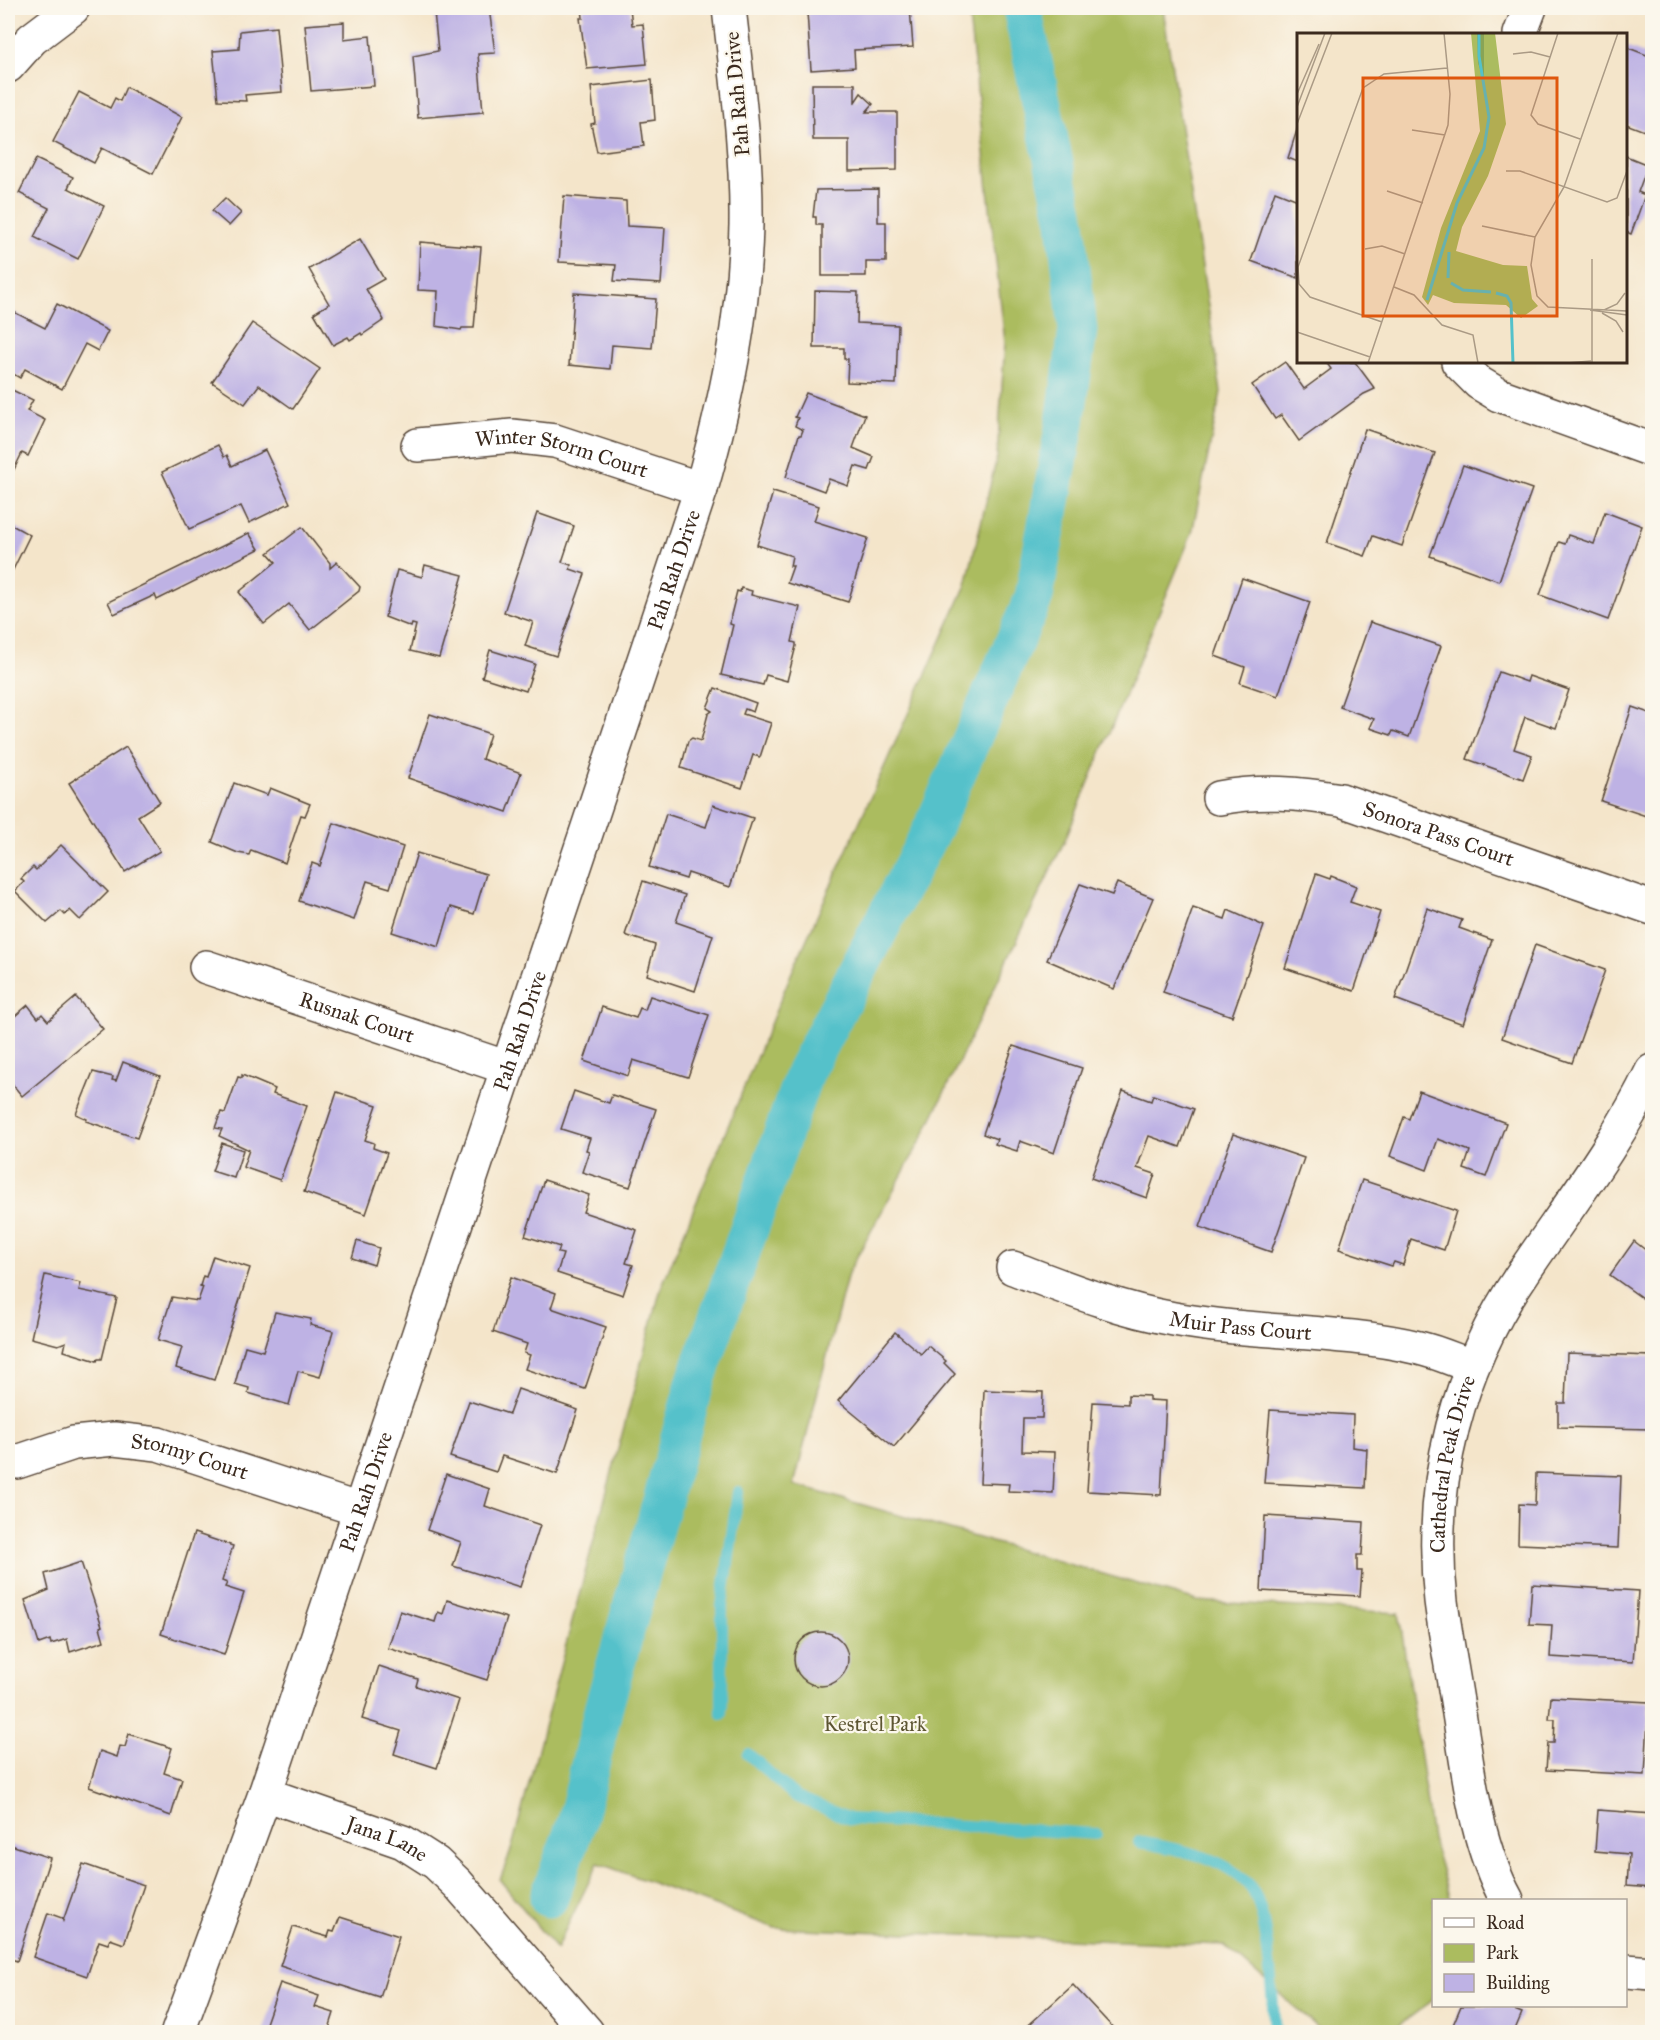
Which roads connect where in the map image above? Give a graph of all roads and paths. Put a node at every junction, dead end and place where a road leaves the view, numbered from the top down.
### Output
1 (73, 8) edge
2 (729, 8) edge
3 (1530, 8) edge
4 (1520, 33) edge
5 (8, 66) edge
6 (1459, 363) edge
7 (418, 445) dead end
8 (1653, 450) edge
9 (701, 489) junction
10 (1220, 798) dead end
11 (1653, 908) edge
12 (206, 967) dead end
13 (508, 1068) junction
14 (1653, 1071) edge
15 (1013, 1268) dead end
16 (1471, 1366) junction
17 (17, 1462) dead end
18 (360, 1510) junction
19 (265, 1794) junction
20 (1507, 1899) edge
21 (1627, 1971) edge
22 (1653, 1973) edge
23 (178, 2032) edge
24 (587, 2032) edge

1 - 5 street
2 - 9 street, Pah Rah Drive
3 - 4 street
6 - 8 street
7 - 9 street, Winter Storm Court
9 - 13 street, Pah Rah Drive
10 - 11 street, Sonora Pass Court
12 - 13 street, Rusnak Court
13 - 18 street, Pah Rah Drive
14 - 16 street, Cathedral Peak Drive
15 - 16 street, Muir Pass Court
16 - 20 street, Cathedral Peak Drive
17 - 18 street, Stormy Court
18 - 19 street, Pah Rah Drive
19 - 23 street, Pah Rah Drive
19 - 24 street, Jana Lane
21 - 22 street

